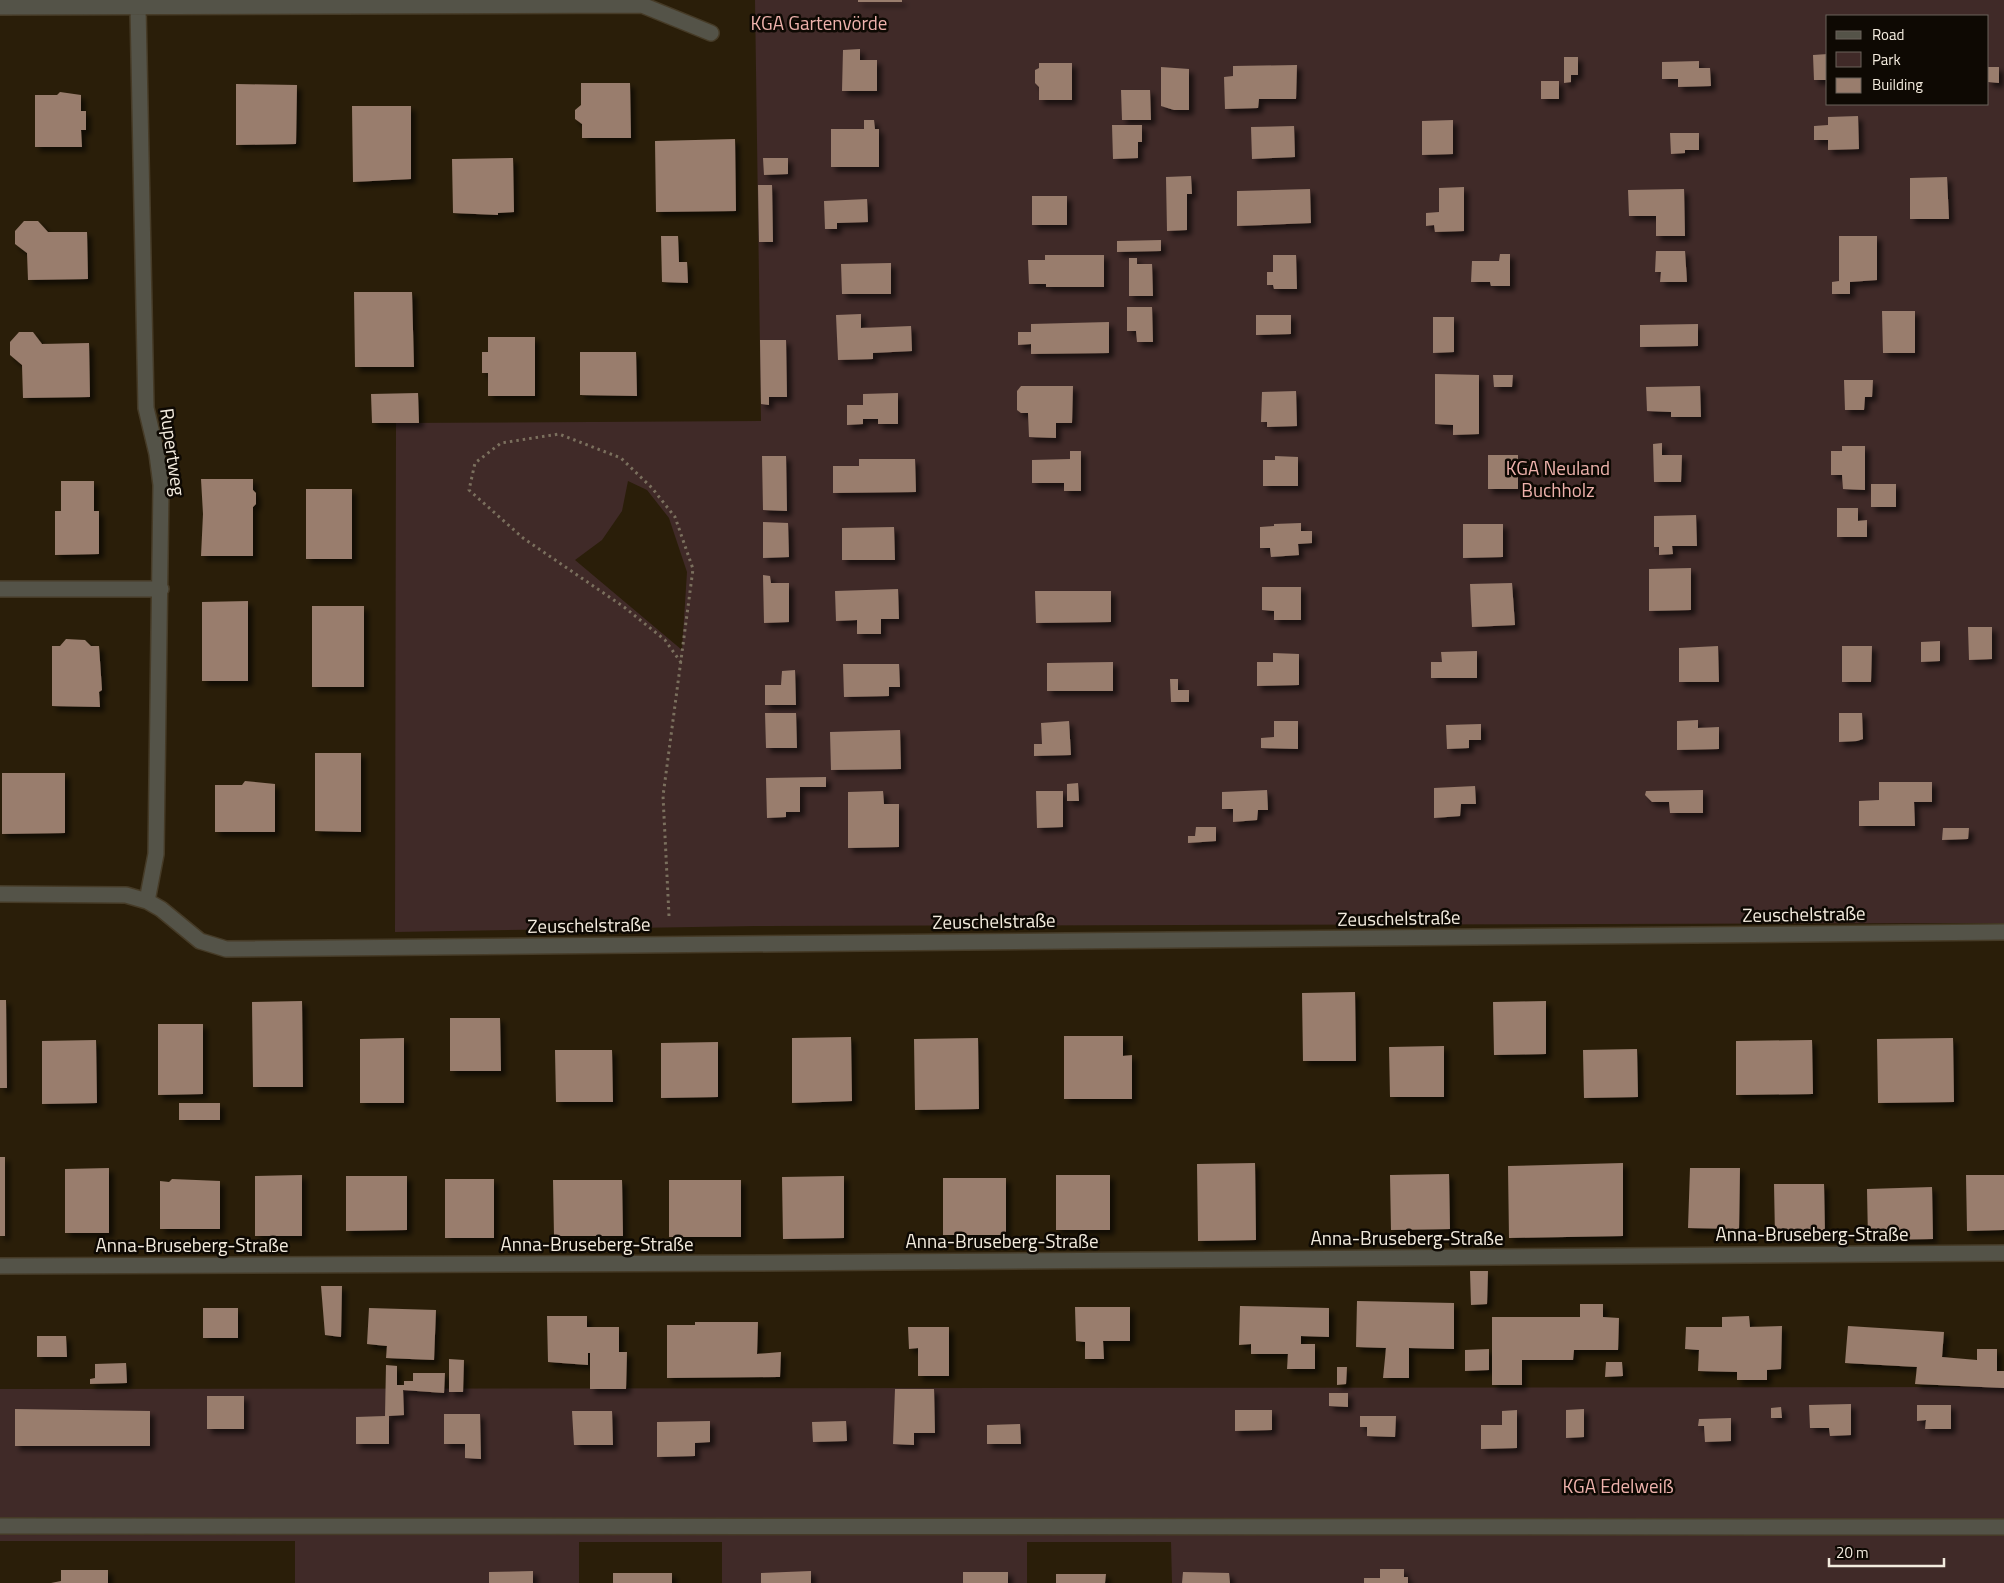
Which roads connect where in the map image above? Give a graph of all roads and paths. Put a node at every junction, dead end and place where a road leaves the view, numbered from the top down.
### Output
1 (16, 3) edge
2 (0, 7) edge
3 (138, 7) junction
4 (711, 33) dead end
5 (0, 589) edge
6 (161, 589) junction
7 (682, 664) junction
8 (0, 894) edge
9 (148, 901) junction
10 (2004, 932) edge
11 (670, 944) junction
12 (2004, 1253) edge
13 (0, 1266) edge
14 (0, 1526) edge
15 (2004, 1527) edge

1 - 2 street
1 - 3 street
3 - 4 street
3 - 6 street, Rupertweg
5 - 6 street
6 - 9 street, Rupertweg
7 - 7 path
7 - 11 path
8 - 9 street, Zeuschelstraße
9 - 11 street, Zeuschelstraße
10 - 11 street, Zeuschelstraße
12 - 13 street, Anna-Bruseberg-Straße
14 - 15 street

